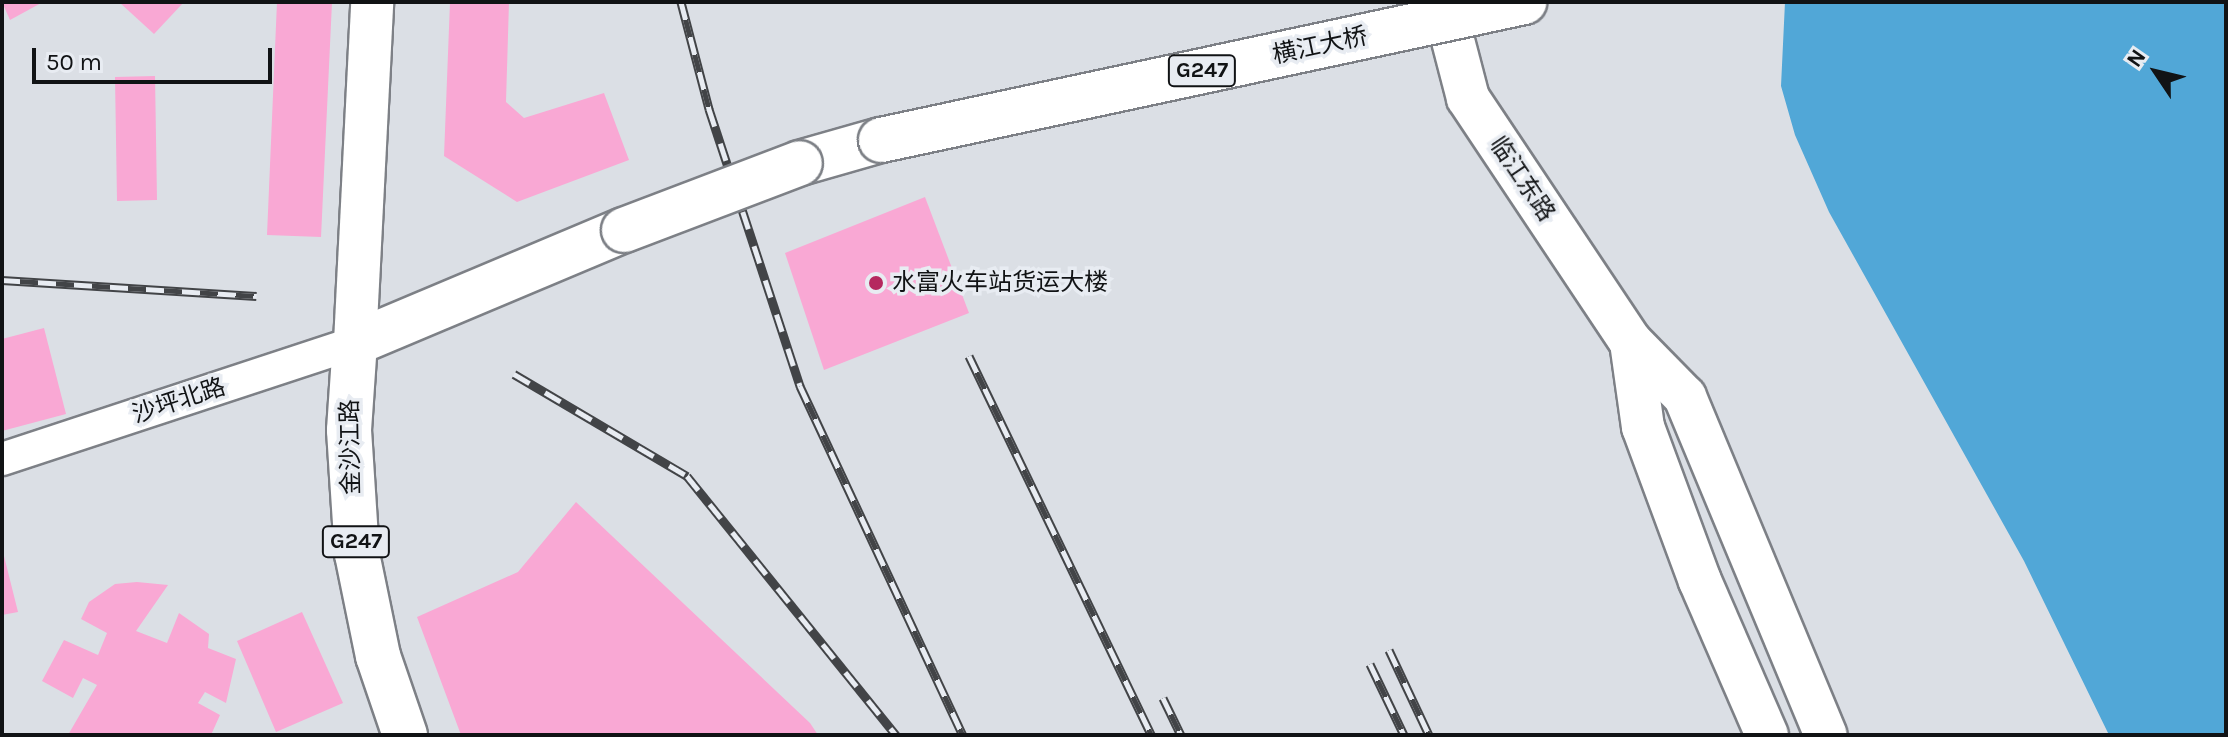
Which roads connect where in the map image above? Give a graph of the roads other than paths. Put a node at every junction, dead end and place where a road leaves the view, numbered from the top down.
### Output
1 (372, 2) edge
2 (1443, 2) edge
3 (1524, 2) edge
4 (1631, 342) junction
5 (355, 343) junction
6 (2, 459) edge
7 (405, 735) edge
8 (1767, 735) edge
9 (1826, 735) edge

1 - 5 main road
2 - 4 main road, 临江东路
3 - 5 highway, 横江大桥 / G247, bridge
4 - 8 main road
4 - 9 main road
5 - 6 street, 沙坪北路
5 - 7 highway, 金沙江路 / G247

